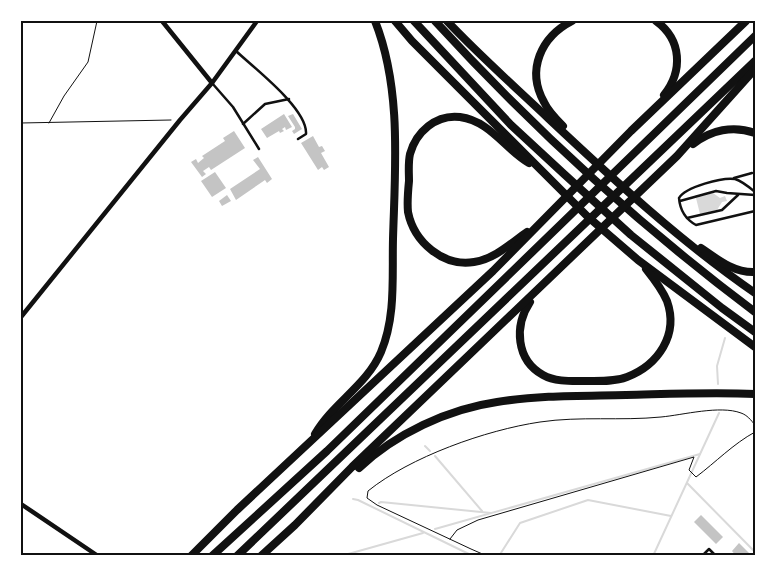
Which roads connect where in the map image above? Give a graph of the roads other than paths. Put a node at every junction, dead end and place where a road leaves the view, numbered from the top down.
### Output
1 (162, 21) edge
2 (257, 21) edge
3 (375, 21) edge
4 (395, 21) edge
5 (414, 21) edge
6 (436, 21) edge
7 (447, 21) edge
8 (572, 21) edge
9 (656, 21) edge
10 (746, 21) edge
11 (755, 36) edge
12 (236, 51) junction
13 (755, 61) edge
14 (755, 69) edge
15 (212, 83) junction
16 (289, 99) junction
17 (243, 124) junction
18 (631, 131) junction
19 (755, 133) edge
20 (298, 139) dead end
21 (259, 148) dead end
22 (583, 151) junction
23 (677, 156) junction
24 (540, 170) junction
25 (752, 173) dead end
26 (733, 179) junction
27 (755, 193) edge
28 (738, 194) junction
29 (680, 201) junction
30 (755, 210) edge
31 (687, 218) junction
32 (541, 223) junction
33 (670, 226) junction
34 (638, 260) junction
35 (755, 272) edge
36 (536, 293) junction
37 (755, 293) edge
38 (755, 312) edge
39 (21, 317) edge
40 (755, 332) edge
41 (755, 348) edge
42 (755, 394) edge
43 (312, 441) junction
44 (328, 493) junction
45 (21, 504) edge
46 (98, 556) edge
47 (191, 556) edge
48 (212, 556) edge
49 (237, 556) edge
50 (261, 556) edge
51 (702, 556) edge
52 (716, 556) edge

1 - 15 street
2 - 12 street
3 - 43 highway
4 - 24 highway
5 - 40 highway
6 - 38 highway
7 - 22 highway
8 - 22 highway
9 - 18 highway
10 - 18 highway
11 - 48 highway
12 - 15 street
12 - 16 lane
13 - 49 highway
14 - 23 highway
15 - 17 lane
15 - 39 street
16 - 17 lane
16 - 20 lane
17 - 21 lane
18 - 32 highway
19 - 23 highway
22 - 33 highway
23 - 36 highway
24 - 32 highway
24 - 34 highway
25 - 26 lane
26 - 27 lane
26 - 29 lane
27 - 28 lane
28 - 29 lane
28 - 31 lane
29 - 31 lane
30 - 31 lane
32 - 43 highway
33 - 35 highway
33 - 37 highway
34 - 36 highway
34 - 41 highway
36 - 44 highway
42 - 44 highway
43 - 47 highway
44 - 50 highway
45 - 46 street
51 - 52 lane

